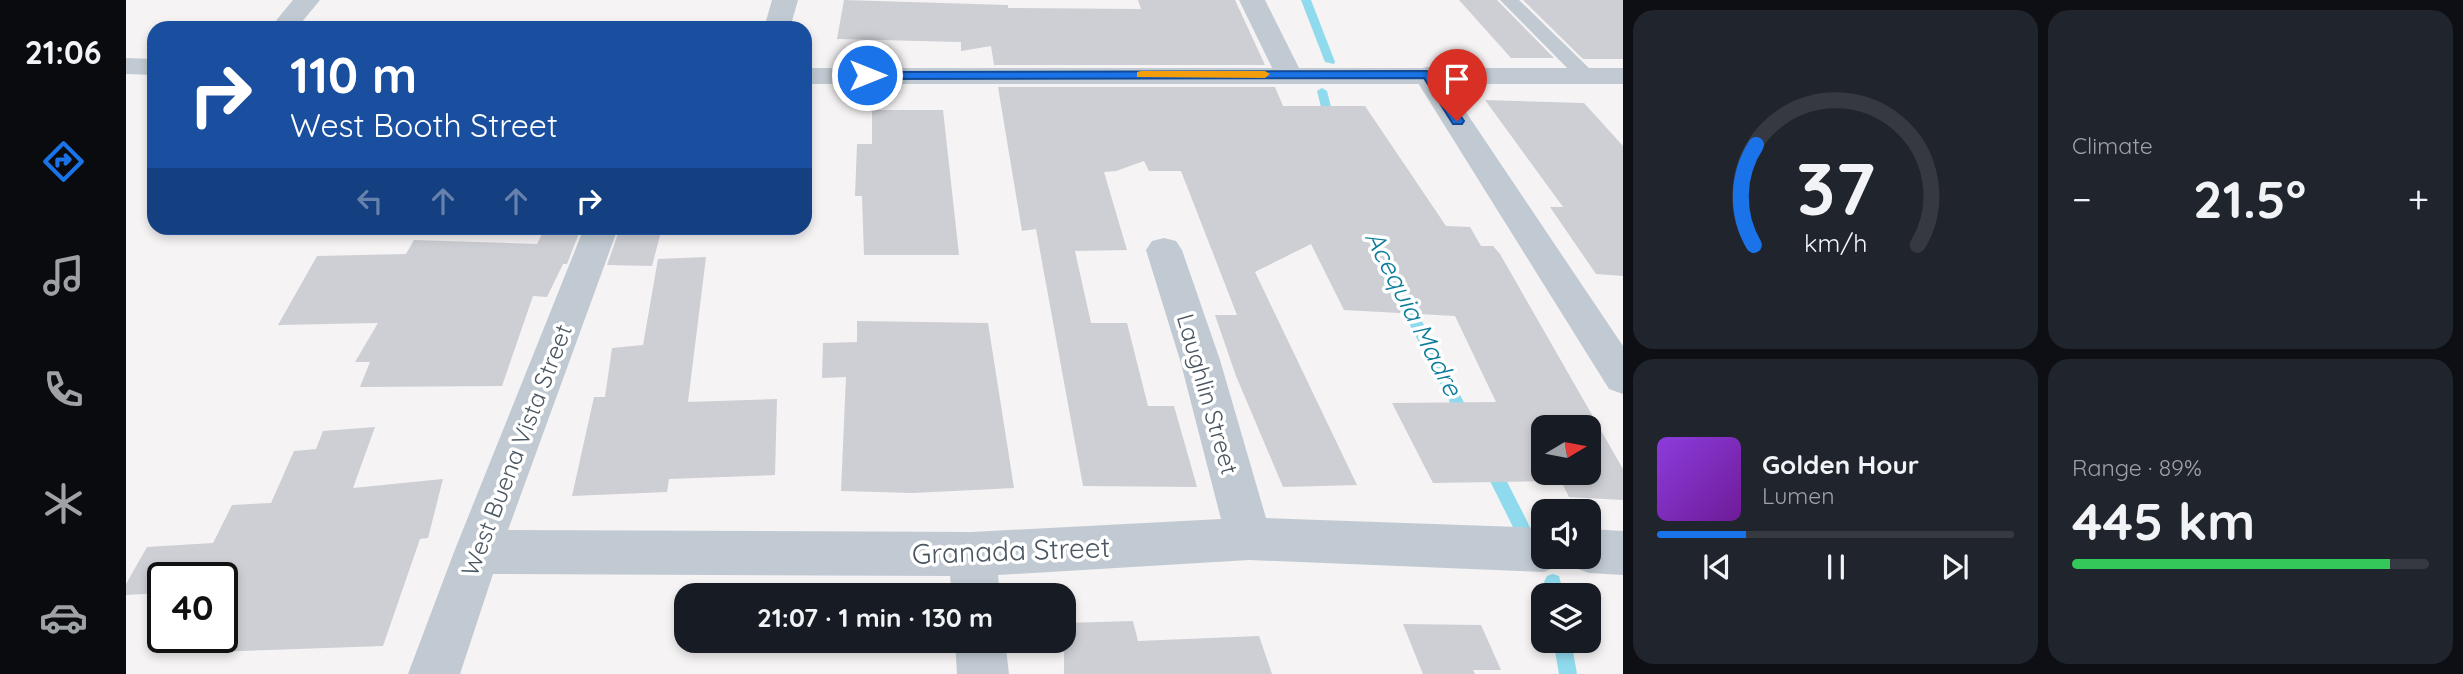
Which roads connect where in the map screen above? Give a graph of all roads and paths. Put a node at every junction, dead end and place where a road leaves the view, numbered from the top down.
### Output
1 (307, 0) edge
2 (785, 0) edge
3 (1252, 0) edge
4 (1510, 0) edge
5 (289, 21) edge
6 (779, 21) edge
7 (126, 66) edge
8 (147, 67) edge
9 (1288, 74) junction
10 (1427, 75) junction
11 (812, 76) edge
12 (1586, 76) junction
13 (1623, 76) edge
14 (598, 235) edge
15 (1164, 250) dead end
16 (1623, 378) edge
17 (1250, 539) junction
18 (1531, 550) edge
19 (477, 552) junction
20 (1601, 552) edge
21 (1623, 553) edge
22 (974, 575) edge
23 (981, 653) edge
24 (434, 674) edge
25 (983, 674) edge

1 - 5 street
2 - 6 street
3 - 9 street
4 - 12 lane
7 - 8 street
9 - 10 street
9 - 11 street
10 - 12 street
10 - 16 street
12 - 13 street
14 - 19 street, West Buena Vista Street
15 - 17 street, Laughlin Street
17 - 18 street, Granada Street
17 - 22 street, Granada Street
19 - 22 street, Granada Street
19 - 24 street, West Buena Vista Street
20 - 21 street
23 - 25 street

